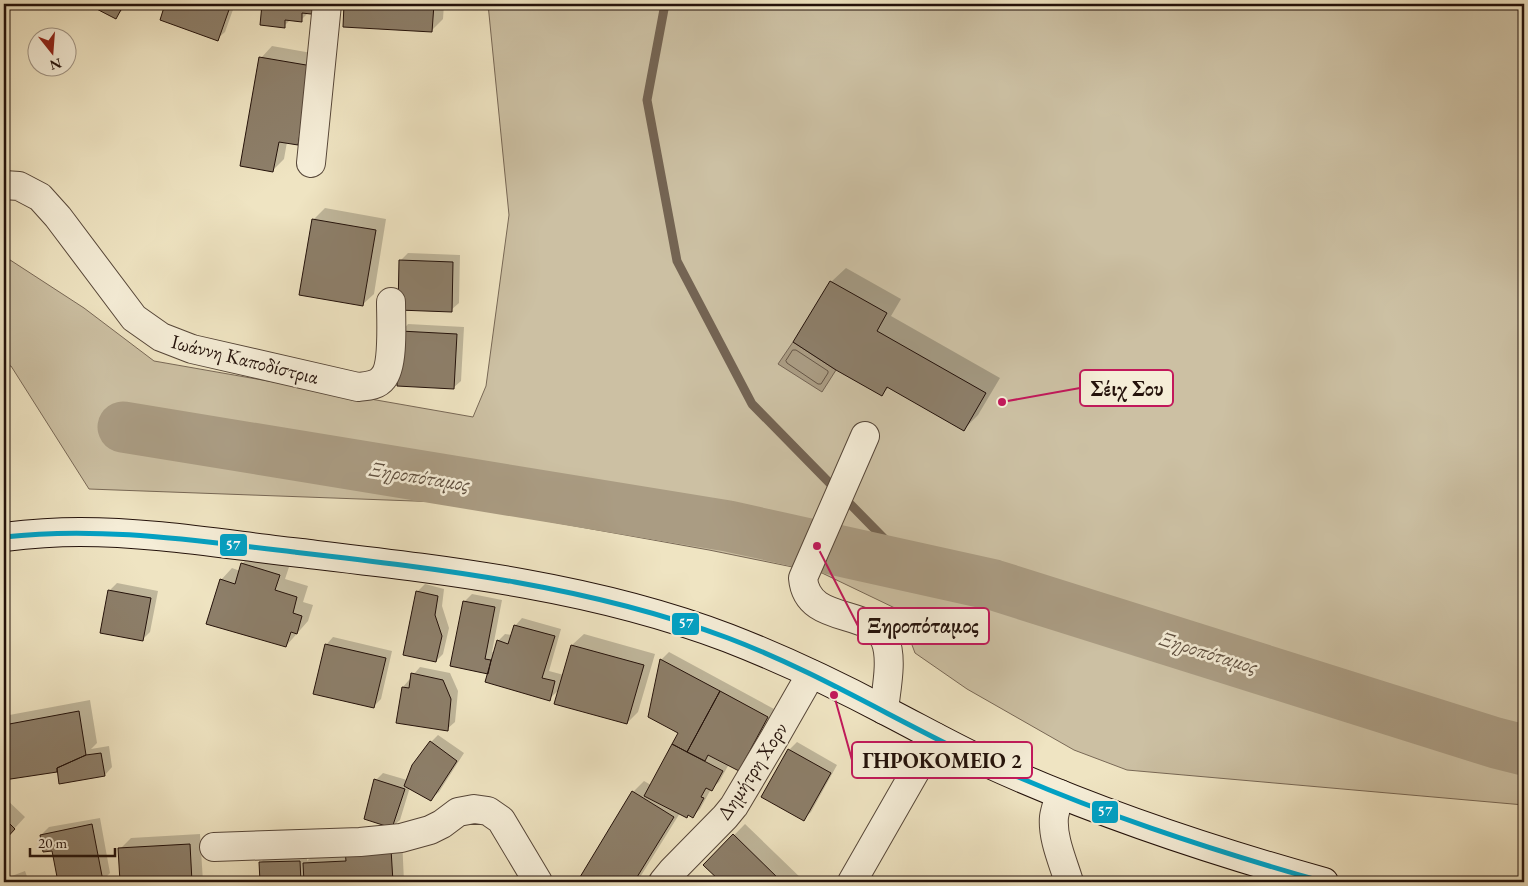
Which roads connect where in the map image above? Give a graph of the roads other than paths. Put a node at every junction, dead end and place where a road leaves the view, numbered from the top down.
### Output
1 (327, 4) edge
2 (311, 163) dead end
3 (4, 185) edge
4 (391, 302) dead end
5 (865, 436) dead end
6 (4, 537) edge
7 (811, 674) junction
8 (884, 710) junction
9 (935, 737) junction
10 (1060, 794) junction
11 (214, 847) dead end
12 (538, 882) edge
13 (663, 882) edge
14 (852, 882) edge
15 (1069, 882) edge
16 (1324, 882) edge

1 - 2 street
3 - 4 street, Ιωάννη Καποδίστρια
5 - 8 street
6 - 7 street
7 - 8 street
7 - 13 street, Δημήτρη Χορν
8 - 9 street
9 - 10 street
9 - 14 street
10 - 15 street
10 - 16 street
11 - 12 street

